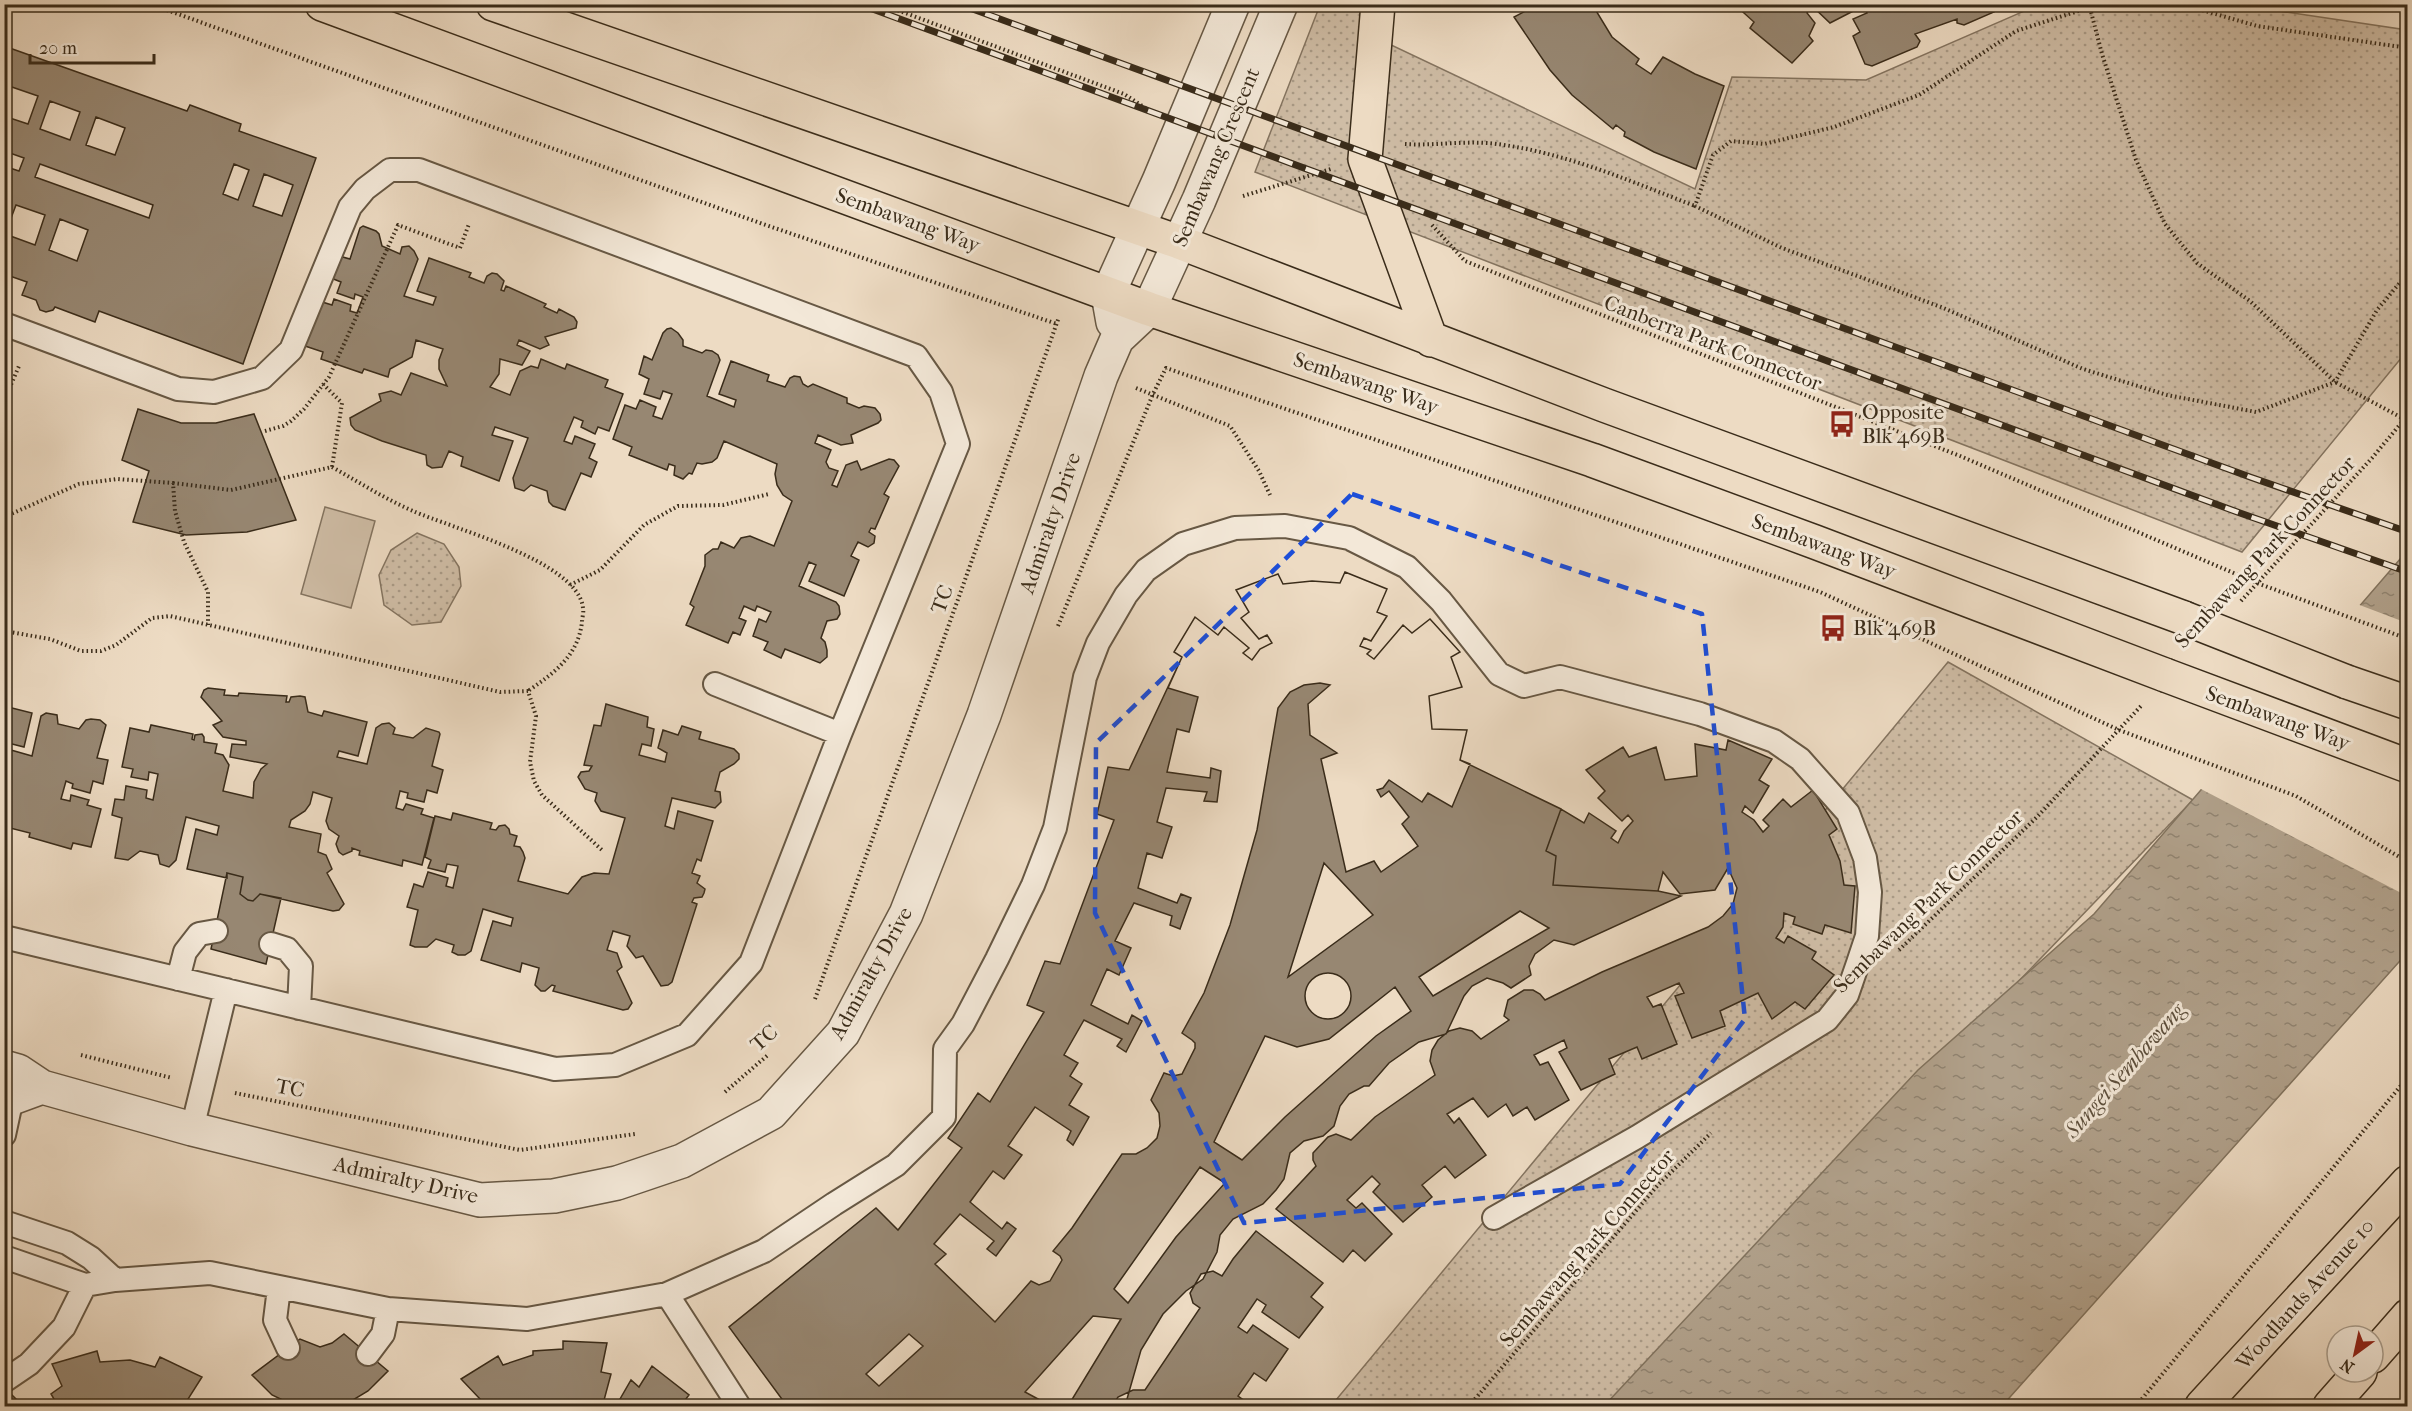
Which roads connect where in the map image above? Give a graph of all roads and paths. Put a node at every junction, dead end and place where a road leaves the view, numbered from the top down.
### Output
1 (150, 4) edge
2 (322, 4) edge
3 (493, 4) edge
4 (881, 4) edge
5 (1233, 4) edge
6 (1281, 4) edge
7 (1378, 4) edge
8 (2100, 4) edge
9 (2181, 4) edge
10 (2090, 8) junction
11 (2408, 48) edge
12 (1152, 112) dead end
13 (1365, 159) junction
14 (480, 193) junction
15 (1233, 199) dead end
16 (1695, 206) junction
17 (1431, 224) dead end
18 (1137, 228) junction
19 (1179, 243) junction
20 (2408, 273) edge
21 (1107, 294) junction
22 (1149, 309) junction
23 (1059, 315) dead end
24 (4, 324) edge
25 (1057, 324) junction
26 (33, 335) junction
27 (1117, 339) junction
28 (1431, 340) junction
29 (1166, 368) dead end
30 (1101, 376) junction
31 (2335, 382) junction
32 (323, 384) junction
33 (4, 401) edge
34 (2406, 417) edge
35 (265, 431) dead end
36 (332, 467) junction
37 (173, 483) junction
38 (769, 494) dead end
39 (4, 517) edge
40 (1285, 526) junction
41 (2257, 583) junction
42 (570, 585) junction
43 (2233, 609) dead end
44 (208, 625) junction
45 (4, 631) edge
46 (2408, 639) edge
47 (715, 684) dead end
48 (528, 691) junction
49 (2408, 702) edge
50 (2143, 704) dead end
51 (2119, 730) junction
52 (840, 734) junction
53 (2408, 766) edge
54 (602, 850) dead end
55 (2408, 862) edge
56 (216, 931) dead end
57 (4, 937) edge
58 (271, 944) dead end
59 (1894, 955) dead end
60 (178, 979) junction
61 (226, 990) junction
62 (299, 1008) junction
63 (811, 1010) dead end
64 (772, 1051) dead end
65 (71, 1052) dead end
66 (2408, 1077) edge
67 (16, 1084) edge
68 (203, 1086) junction
69 (719, 1097) dead end
70 (1717, 1127) dead end
71 (192, 1129) junction
72 (637, 1134) dead end
73 (4, 1136) edge
74 (2408, 1182) edge
75 (1494, 1218) dead end
76 (4, 1222) edge
77 (4, 1257) edge
78 (115, 1280) junction
79 (85, 1285) junction
80 (279, 1288) junction
81 (667, 1294) junction
82 (388, 1309) junction
83 (2408, 1316) edge
84 (2385, 1342) edge
85 (288, 1348) dead end
86 (368, 1354) dead end
87 (4, 1381) edge
88 (2350, 1384) edge
89 (739, 1407) edge
90 (1468, 1407) edge
91 (2136, 1407) edge
92 (2202, 1407) edge
93 (2330, 1407) edge

1 - 25 path
2 - 21 main road, Sembawang Way
3 - 18 main road
4 - 12 path
5 - 18 street, Sembawang Crescent
6 - 19 street, Sembawang Crescent
7 - 13 main road
8 - 10 path
9 - 11 path
10 - 16 path
10 - 31 path
13 - 15 path
13 - 16 path
13 - 28 main road
14 - 26 lane
14 - 32 path
14 - 52 lane
16 - 31 path
17 - 41 path, Canberra Park Connector
18 - 19 main road
18 - 21 street, Sembawang Crescent
19 - 22 street, Sembawang Crescent
19 - 28 main road
20 - 31 path
21 - 22 main road, Sembawang Way
21 - 27 street
22 - 27 street, Admiralty Drive
22 - 53 main road, Sembawang Way, bridge
23 - 25 path, TC
24 - 26 lane
25 - 63 path, TC
26 - 33 path
27 - 30 street, Admiralty Drive
28 - 49 main road, bridge
29 - 51 path
30 - 40 path
30 - 71 street, Admiralty Drive
31 - 34 path
32 - 35 path
32 - 36 path
34 - 41 path, Sembawang Park Connector
36 - 37 path
36 - 42 path
37 - 39 path
37 - 44 path
38 - 42 path
40 - 75 lane
40 - 81 lane
41 - 43 path, Sembawang Park Connector
41 - 46 path, Canberra Park Connector
42 - 48 path
44 - 45 path
44 - 48 path
47 - 52 lane
48 - 54 path
50 - 51 path, Sembawang Park Connector
51 - 55 path
51 - 59 path, Sembawang Park Connector
52 - 62 lane
56 - 60 lane
57 - 60 lane
58 - 62 lane
60 - 61 lane
61 - 62 lane
61 - 68 lane
64 - 69 path, TC
65 - 68 path, TC
66 - 91 path
67 - 71 street, Admiralty Drive
67 - 73 lane
68 - 71 lane
68 - 72 path, TC
70 - 90 path, Sembawang Park Connector
74 - 92 main road, Woodlands Avenue 10
76 - 78 lane
77 - 79 lane
78 - 79 lane
78 - 80 lane
79 - 87 lane
80 - 82 lane
80 - 85 lane
81 - 82 lane
81 - 89 lane
82 - 86 lane
83 - 84 main road
88 - 93 main road

